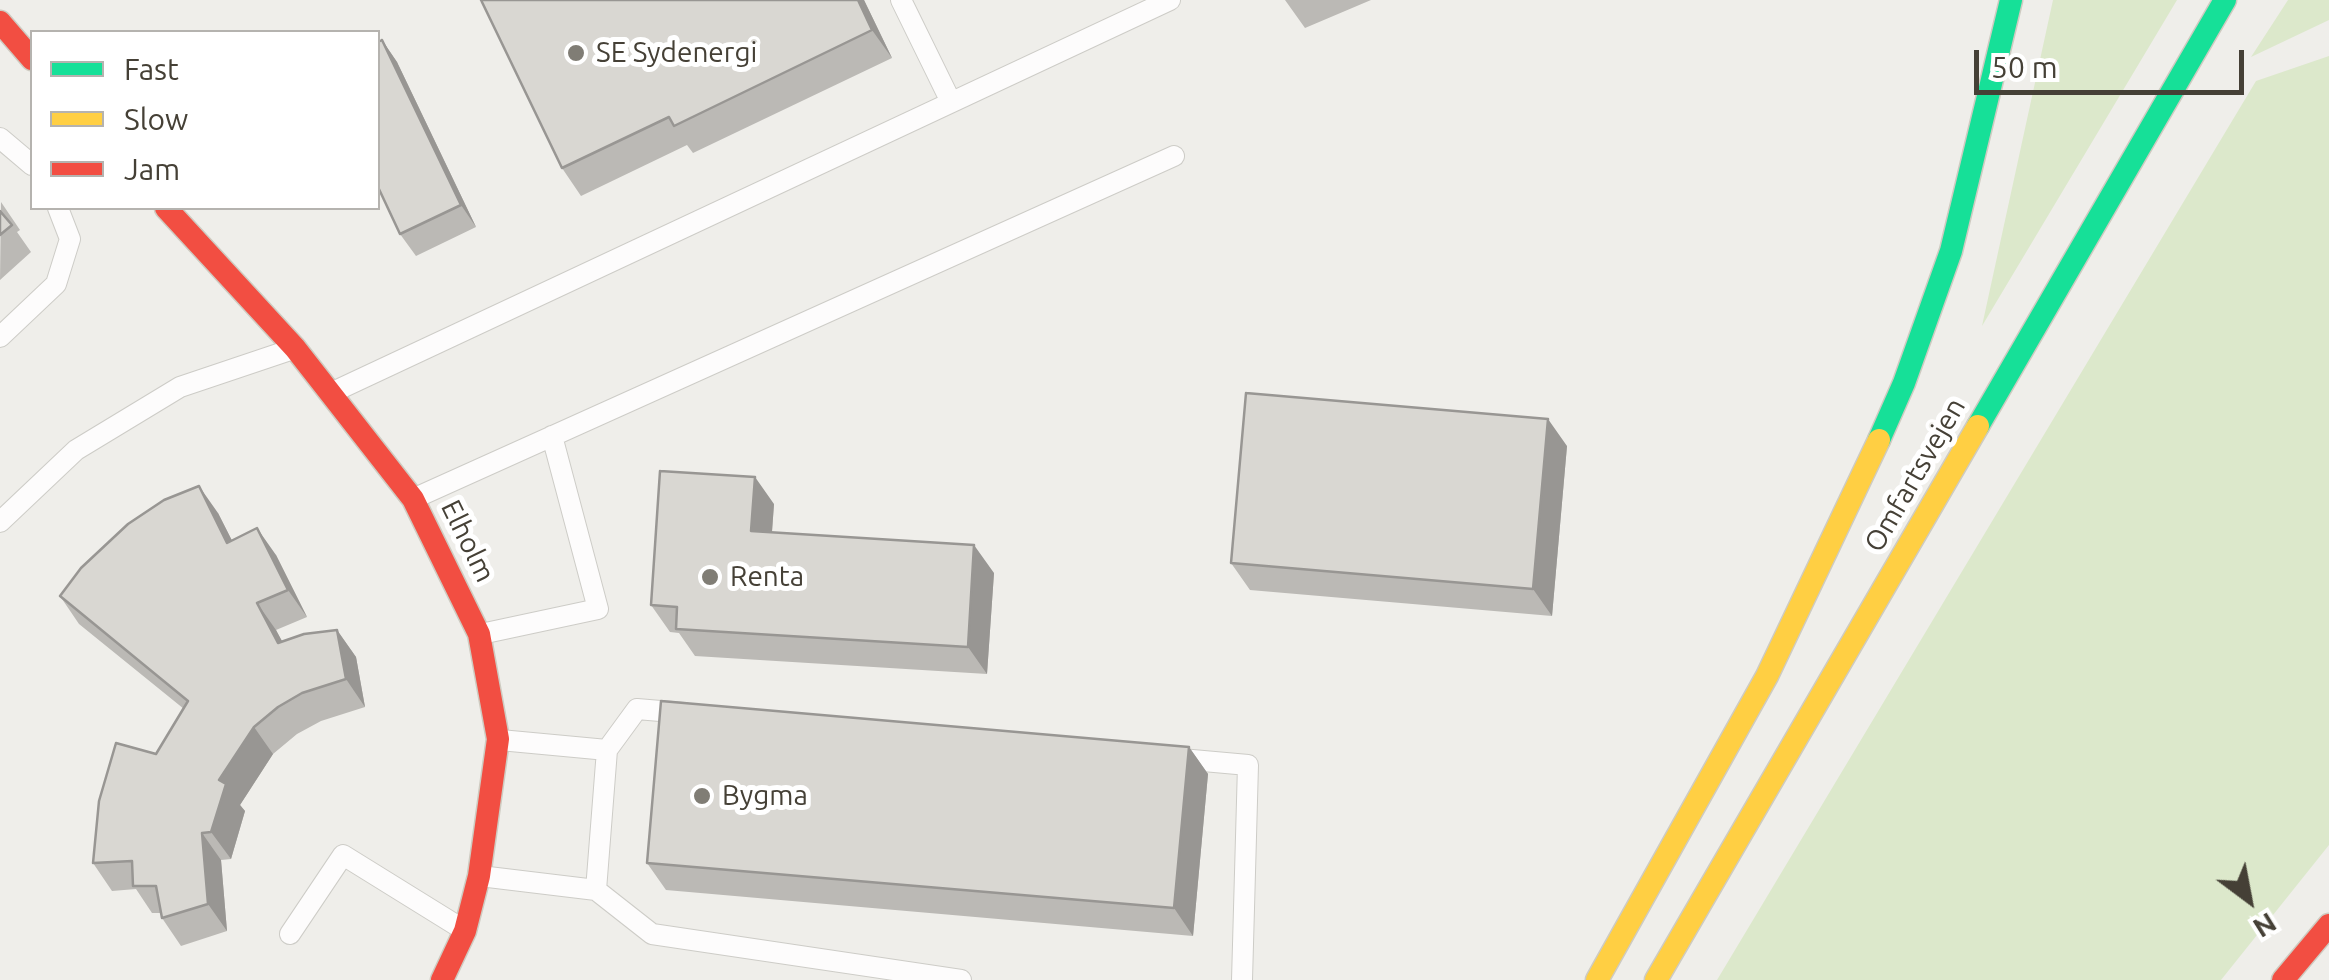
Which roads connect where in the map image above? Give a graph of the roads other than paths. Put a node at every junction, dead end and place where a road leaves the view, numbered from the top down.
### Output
1 (901, 0) edge
2 (1170, 0) edge
3 (2011, 0) edge
4 (2225, 0) edge
5 (2237, 0) edge
6 (0, 22) edge
7 (30, 56) edge
8 (2180, 79) junction
9 (951, 102) junction
10 (0, 138) edge
11 (1174, 156) dead end
12 (30, 163) edge
13 (59, 210) edge
14 (168, 210) edge
15 (0, 337) edge
16 (295, 348) junction
17 (331, 393) junction
18 (552, 436) junction
19 (414, 499) junction
20 (0, 522) edge
21 (479, 634) junction
22 (696, 714) edge
23 (498, 740) junction
24 (607, 750) junction
25 (1149, 756) edge
26 (479, 876) junction
27 (596, 890) junction
28 (2329, 925) edge
29 (465, 930) junction
30 (290, 934) dead end
31 (442, 980) edge
32 (961, 980) edge
33 (1242, 980) edge
34 (1597, 980) edge
35 (1656, 980) edge
36 (2283, 980) edge

1 - 9 lane
2 - 9 lane
3 - 34 main road
4 - 8 main road, Omfartsvejen
5 - 8 main road
6 - 7 main road
8 - 35 main road, Omfartsvejen
9 - 17 lane
10 - 12 lane
11 - 18 lane
13 - 15 lane
14 - 16 main road, Elholm
16 - 17 main road, Elholm
16 - 20 lane
17 - 19 main road, Elholm
18 - 19 lane
18 - 21 lane
19 - 21 main road, Elholm
21 - 23 main road, Elholm
22 - 24 lane
23 - 24 lane
23 - 26 main road, Elholm
24 - 27 lane
25 - 33 lane
26 - 27 lane
26 - 29 main road, Elholm
27 - 32 lane
28 - 36 main road
29 - 30 lane
29 - 31 main road, Elholm

